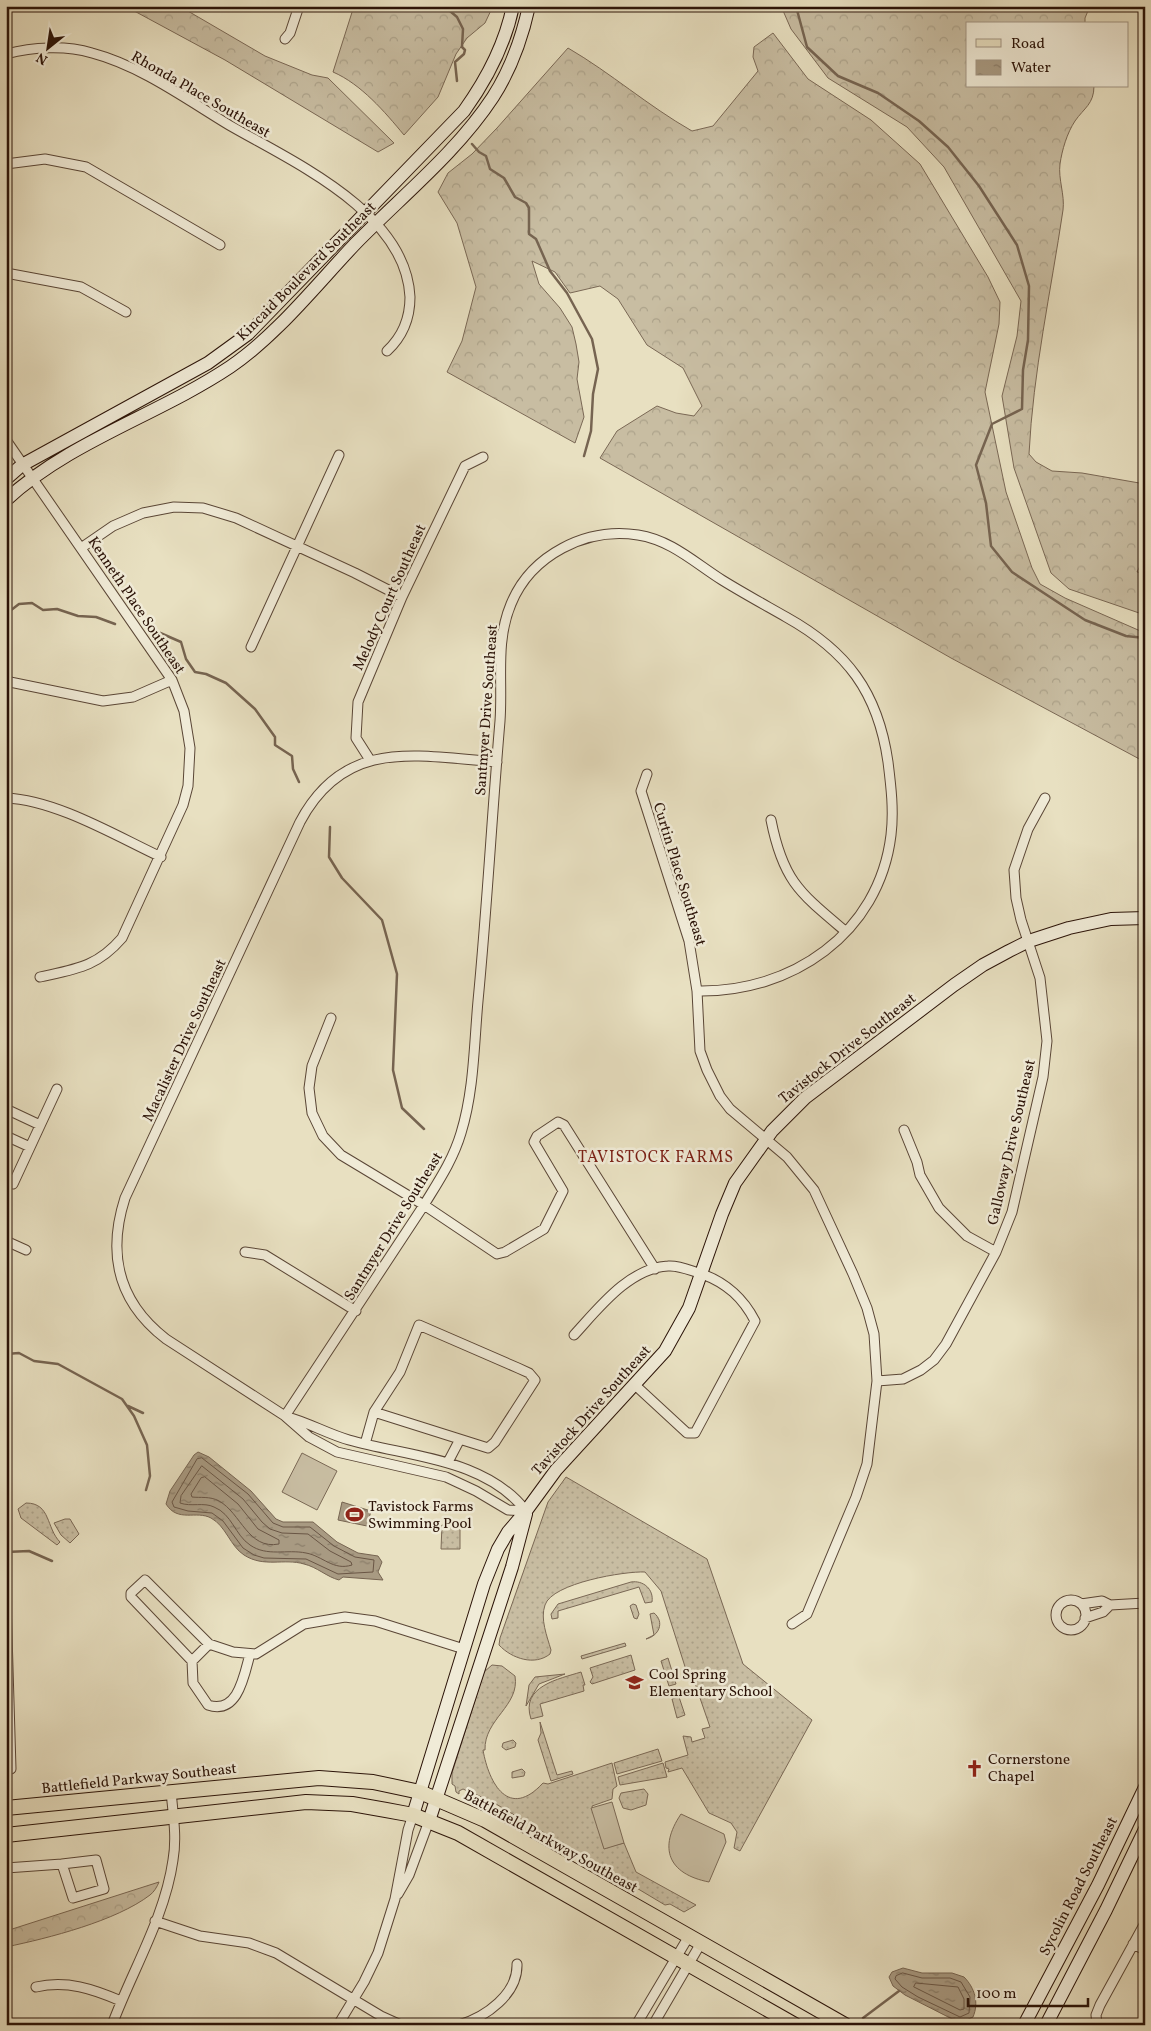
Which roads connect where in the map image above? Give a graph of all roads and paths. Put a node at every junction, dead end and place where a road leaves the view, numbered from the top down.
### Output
1 (299, 6) edge
2 (513, 6) edge
3 (529, 6) edge
4 (285, 39) dead end
5 (6, 54) edge
6 (6, 164) edge
7 (364, 213) junction
8 (375, 224) junction
9 (220, 245) dead end
10 (6, 273) edge
11 (126, 312) dead end
12 (387, 351) dead end
13 (6, 440) edge
14 (339, 455) dead end
15 (483, 456) dead end
16 (22, 465) junction
17 (6, 478) edge
18 (32, 479) junction
19 (6, 500) edge
20 (297, 546) junction
21 (82, 548) junction
22 (402, 597) junction
23 (251, 647) dead end
24 (6, 678) edge
25 (172, 680) junction
26 (370, 760) junction
27 (497, 762) junction
28 (647, 774) dead end
29 (6, 798) edge
30 (1045, 798) dead end
31 (771, 820) dead end
32 (161, 857) junction
33 (1145, 918) edge
34 (845, 931) junction
35 (1028, 941) junction
36 (40, 977) dead end
37 (696, 991) junction
38 (331, 1018) dead end
39 (57, 1090) dead end
40 (6, 1110) edge
41 (40, 1125) junction
42 (904, 1130) dead end
43 (6, 1136) edge
44 (766, 1138) junction
45 (30, 1147) junction
46 (13, 1184) dead end
47 (424, 1205) junction
48 (6, 1241) edge
49 (26, 1250) dead end
50 (245, 1252) dead end
51 (996, 1252) junction
52 (655, 1269) junction
53 (701, 1274) junction
54 (356, 1311) junction
55 (574, 1335) dead end
56 (877, 1382) junction
57 (635, 1385) junction
58 (374, 1412) junction
59 (286, 1416) junction
60 (459, 1440) junction
61 (365, 1444) junction
62 (448, 1462) junction
63 (526, 1512) junction
64 (6, 1601) edge
65 (1145, 1603) edge
66 (1081, 1604) junction
67 (1110, 1604) junction
68 (1085, 1618) junction
69 (792, 1624) dead end
70 (209, 1644) junction
71 (464, 1649) junction
72 (250, 1654) junction
73 (192, 1661) junction
74 (11, 1770) dead end
75 (1145, 1787) edge
76 (172, 1791) junction
77 (420, 1792) junction
78 (437, 1799) junction
79 (6, 1808) edge
80 (413, 1815) junction
81 (173, 1816) junction
82 (429, 1821) junction
83 (1145, 1829) edge
84 (6, 1835) edge
85 (62, 1864) junction
86 (6, 1868) edge
87 (395, 1899) junction
88 (156, 1920) junction
89 (1145, 1923) edge
90 (695, 1939) junction
91 (1133, 1944) junction
92 (1145, 1950) edge
93 (682, 1960) junction
94 (517, 1964) dead end
95 (36, 1986) dead end
96 (353, 1999) junction
97 (121, 2001) junction
98 (112, 2025) edge
99 (338, 2025) edge
100 (401, 2025) edge
101 (459, 2025) edge
102 (636, 2025) edge
103 (652, 2025) edge
104 (795, 2025) edge
105 (845, 2025) edge
106 (1024, 2025) edge
107 (1046, 2025) edge
108 (1097, 2025) edge

1 - 4 street
2 - 7 street, Kincaid Boulevard Southeast
3 - 8 street, Kincaid Boulevard Southeast
5 - 7 street, Rhonda Place Southeast
6 - 9 street
7 - 8 street, Rhonda Place Southeast
7 - 16 street, Kincaid Boulevard Southeast
8 - 12 street, Rhonda Place Southeast
8 - 18 street, Kincaid Boulevard Southeast
10 - 11 street
13 - 16 street, Kenneth Place Southeast
14 - 20 street
15 - 22 street, Melody Court Southeast
16 - 17 street, Kincaid Boulevard Southeast
16 - 18 street, Kenneth Place Southeast
18 - 19 street, Kincaid Boulevard Southeast
18 - 21 street, Kenneth Place Southeast
20 - 21 street
20 - 22 street
20 - 23 street
21 - 25 street, Kenneth Place Southeast
22 - 26 street, Melody Court Southeast
24 - 25 street
25 - 32 street, Kenneth Place Southeast
26 - 27 street, Macalister Drive Southeast
26 - 59 street, Macalister Drive Southeast
27 - 34 street, Santmyer Drive Southeast
27 - 47 street, Santmyer Drive Southeast
28 - 37 street, Curtin Place Southeast
29 - 32 street
30 - 35 street, Galloway Drive Southeast
31 - 34 street
32 - 36 street, Kenneth Place Southeast
33 - 35 street, Tavistock Drive Southeast
34 - 37 street, Santmyer Drive Southeast
35 - 44 street, Tavistock Drive Southeast
35 - 51 street, Galloway Drive Southeast
37 - 44 street, Curtin Place Southeast
38 - 47 street
39 - 41 street
40 - 41 street
41 - 45 street
42 - 51 street
43 - 45 street
44 - 53 street, Tavistock Drive Southeast
44 - 56 street, Curtin Place Southeast
45 - 46 street
47 - 52 street
47 - 54 street, Santmyer Drive Southeast
48 - 49 street
50 - 54 street
51 - 56 street, Galloway Drive Southeast
52 - 53 street
52 - 55 street
53 - 57 street, Tavistock Drive Southeast
53 - 57 street
54 - 59 street, Santmyer Drive Southeast
56 - 69 street, Curtin Place Southeast
57 - 63 street, Tavistock Drive Southeast
58 - 60 street
58 - 60 street
58 - 61 street
59 - 61 street, Macalister Drive Southeast
59 - 63 street, Macalister Drive Southeast
60 - 62 street
61 - 62 street, Macalister Drive Southeast
62 - 63 street, Macalister Drive Southeast
63 - 71 street, Tavistock Drive Southeast
63 - 78 street, Tavistock Drive Southeast
64 - 74 street
65 - 67 street
66 - 67 street
66 - 68 street
66 - 68 street
67 - 68 street
70 - 72 street
70 - 73 street
70 - 73 street
71 - 72 street
71 - 77 street, Tavistock Drive Southeast
72 - 73 street
75 - 106 street, Sycolin Road Southeast
76 - 77 main road, Battlefield Parkway Southeast
76 - 79 main road, Battlefield Parkway Southeast
76 - 81 street
77 - 78 main road, Battlefield Parkway Southeast
77 - 80 street, Tavistock Drive Southeast
78 - 82 street, Tavistock Drive Southeast
78 - 90 main road, Battlefield Parkway Southeast
80 - 81 main road
80 - 82 main road
80 - 87 street
81 - 84 main road
81 - 88 street
82 - 87 street
82 - 93 main road
83 - 107 street
85 - 85 street
85 - 86 street
87 - 96 street
88 - 96 street
88 - 97 street
89 - 91 street
90 - 93 street
90 - 93 street
90 - 105 main road, Battlefield Parkway Southeast
91 - 92 street
91 - 108 street
93 - 102 street
93 - 103 street
93 - 104 main road
94 - 101 street
95 - 97 street
96 - 99 street
96 - 100 street
97 - 98 street

